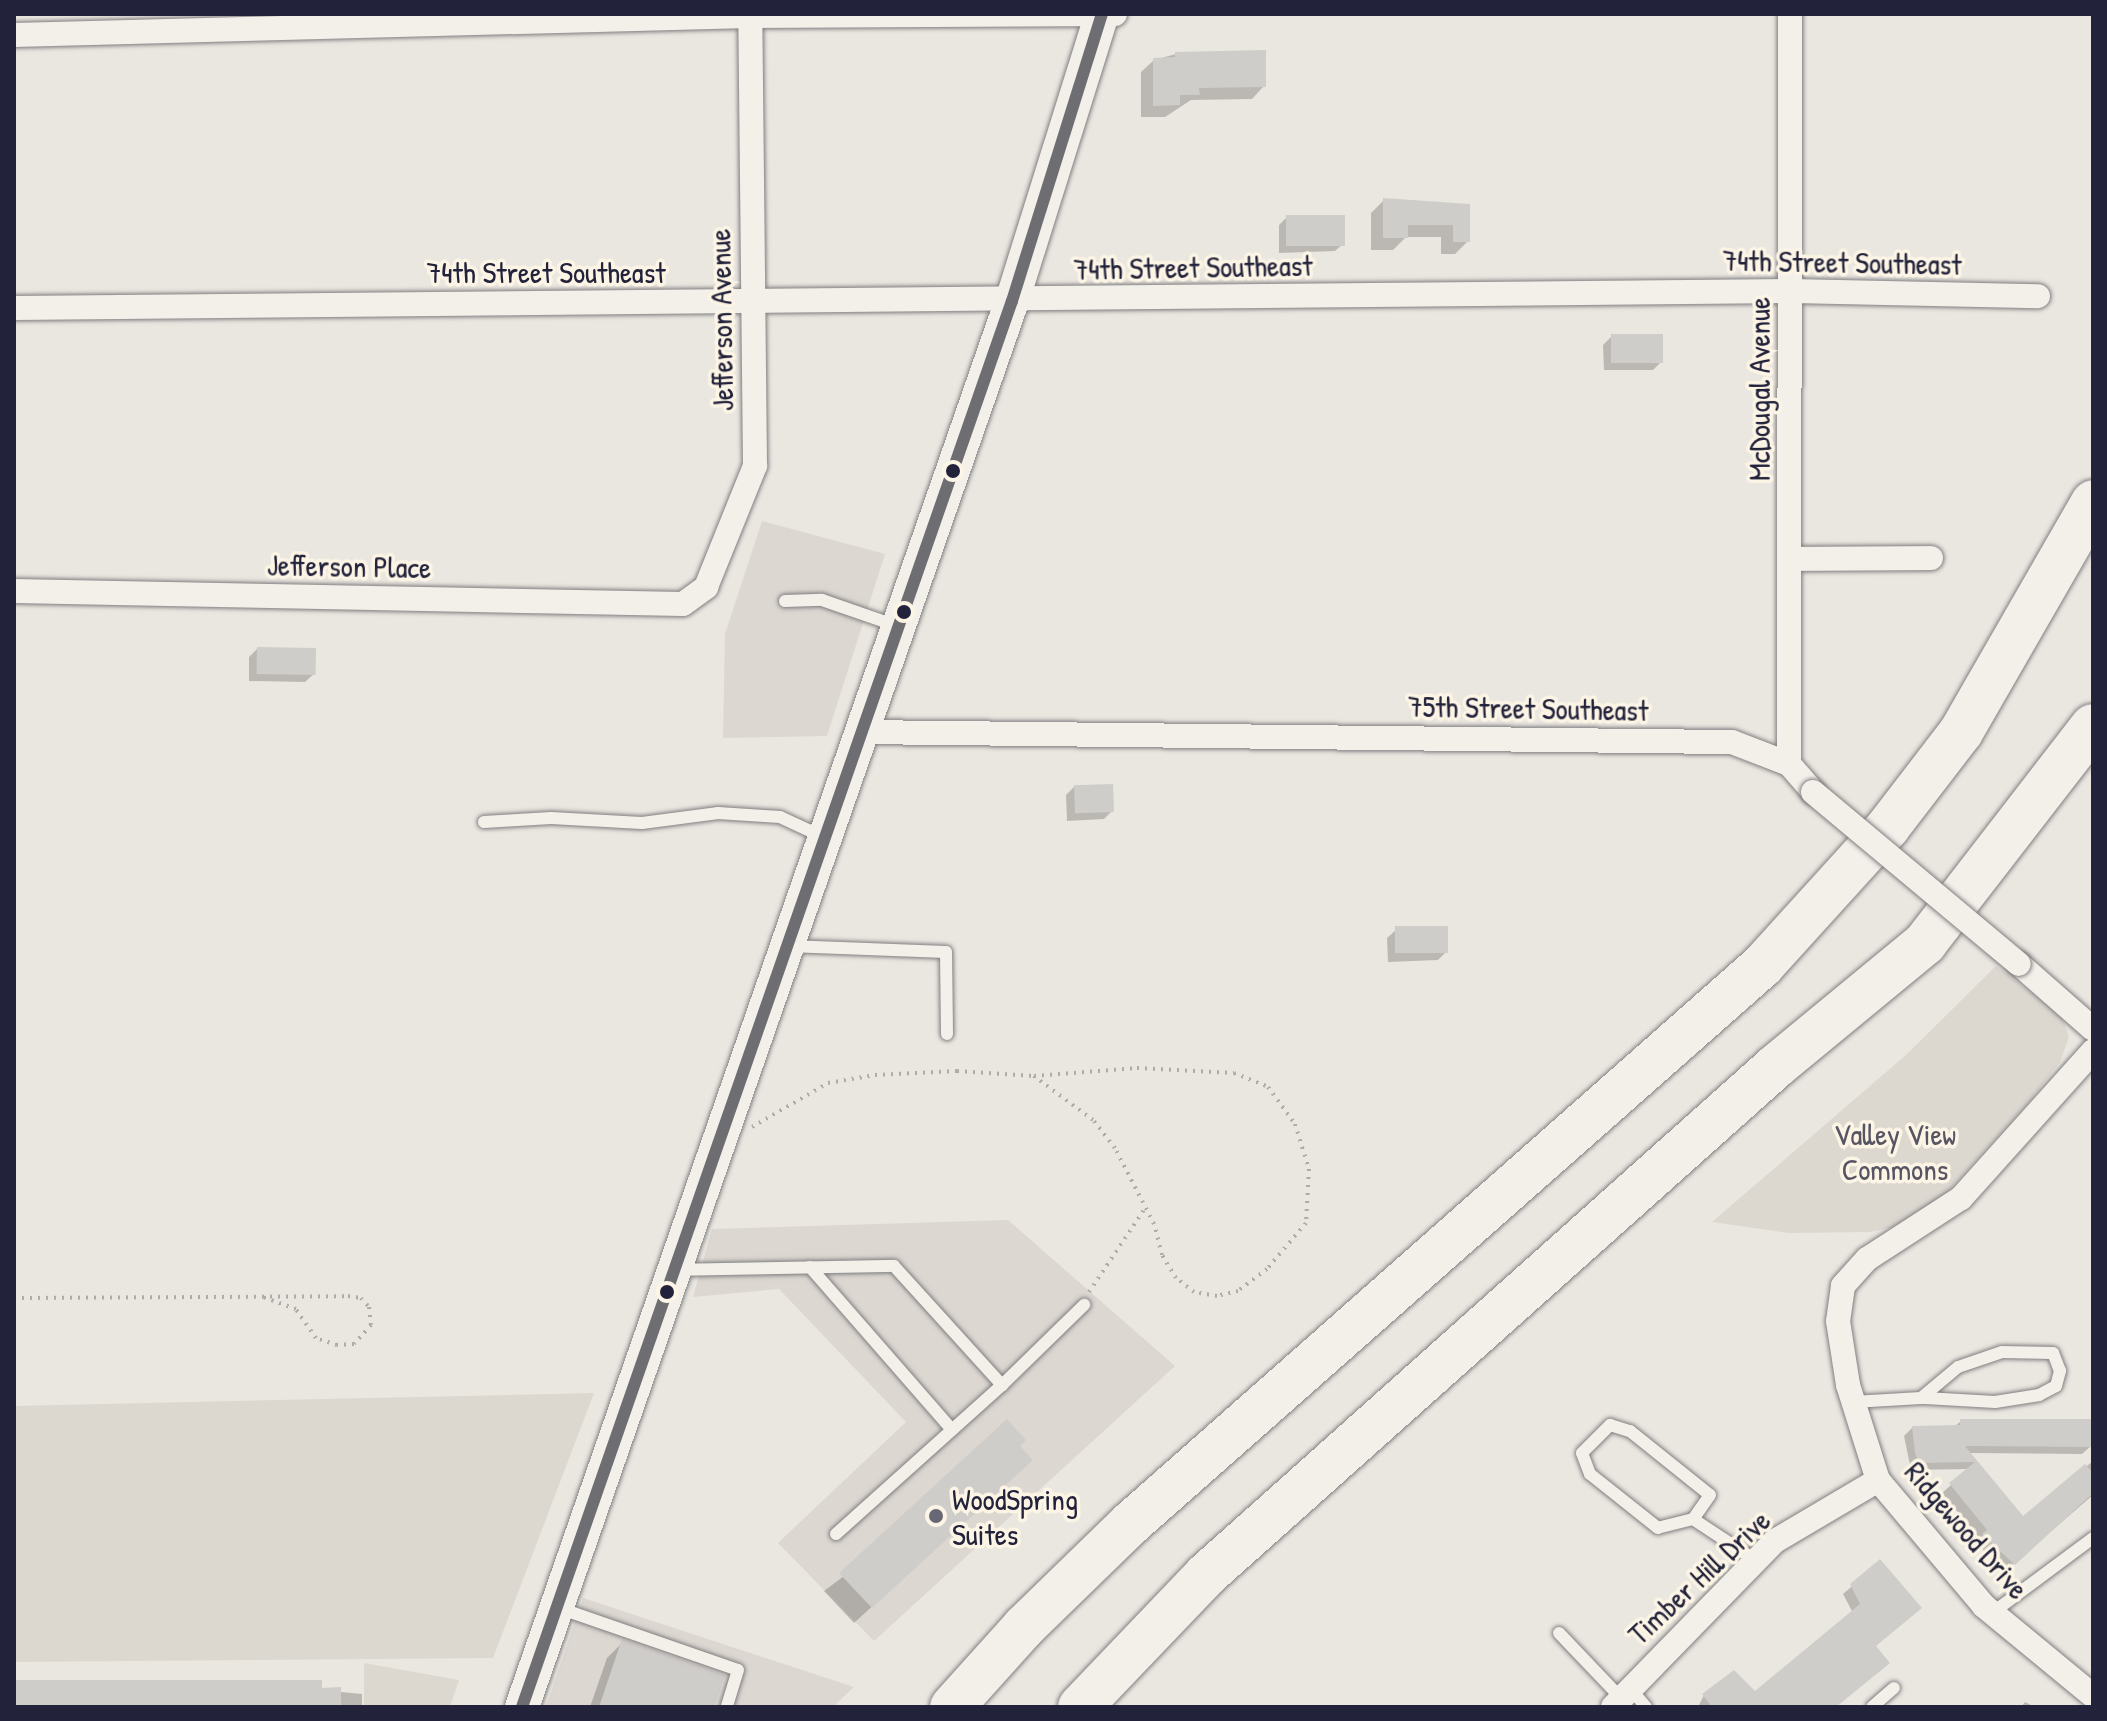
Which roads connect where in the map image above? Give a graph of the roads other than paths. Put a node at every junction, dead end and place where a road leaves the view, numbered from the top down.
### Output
1 (1102, 14) edge
2 (1118, 14) edge
3 (1790, 14) edge
4 (750, 15) edge
5 (14, 35) edge
6 (1791, 291) junction
7 (2038, 296) dead end
8 (1012, 301) junction
9 (753, 302) junction
10 (14, 308) edge
11 (2093, 502) edge
12 (1931, 558) dead end
13 (1793, 559) junction
14 (14, 591) edge
15 (785, 601) dead end
16 (683, 604) joint
17 (897, 626) junction
18 (2093, 726) edge
19 (859, 732) junction
20 (1789, 764) junction
21 (484, 822) dead end
22 (823, 837) junction
23 (785, 946) junction
24 (2093, 1029) edge
25 (947, 1034) dead end
26 (2093, 1051) edge
27 (810, 1267) junction
28 (673, 1270) junction
29 (1084, 1305) road end
30 (1002, 1385) junction
31 (1921, 1398) junction
32 (1853, 1402) junction
33 (952, 1430) junction
34 (1878, 1480) junction
35 (1693, 1519) junction
36 (836, 1534) dead end
37 (2093, 1538) edge
38 (1755, 1560) junction
39 (557, 1607) junction
40 (1992, 1613) junction
41 (1559, 1633) dead end
42 (1894, 1688) dead end
43 (2093, 1696) edge
44 (1621, 1697) edge
45 (522, 1707) edge
46 (727, 1707) edge
47 (952, 1707) edge
48 (1080, 1707) edge
49 (1646, 1707) edge
50 (1872, 1707) edge

1 - 2 street
1 - 4 street
1 - 8 street
3 - 6 street, McDougal Avenue
4 - 5 street
4 - 9 street, Jefferson Avenue
6 - 7 street, 74th Street Southeast
6 - 8 street, 74th Street Southeast
6 - 13 street, McDougal Avenue
8 - 9 street, 74th Street Southeast
8 - 17 street
9 - 10 street, 74th Street Southeast
9 - 16 street, Jefferson Avenue
11 - 47 highway
12 - 13 street
13 - 20 street, McDougal Avenue
14 - 16 street, Jefferson Place
15 - 17 lane
17 - 19 street
18 - 48 highway
19 - 20 street, 75th Street Southeast
19 - 22 street
20 - 24 street, 75th Street Southeast, bridge
21 - 22 lane
22 - 23 street
23 - 25 lane
23 - 28 street
26 - 32 street, Ridgewood Drive
27 - 28 lane
27 - 30 lane
27 - 33 lane
28 - 39 street
29 - 30 lane
30 - 33 lane
31 - 31 lane
31 - 32 lane
32 - 34 street, Ridgewood Drive
33 - 36 lane
34 - 38 street, Timber Hill Drive
34 - 40 street, Ridgewood Drive
35 - 35 lane
35 - 38 lane
37 - 40 lane
38 - 44 street, Timber Hill Drive
39 - 45 street
39 - 46 lane
40 - 43 street, Ridgewood Drive
41 - 44 lane
42 - 50 lane
44 - 49 lane

